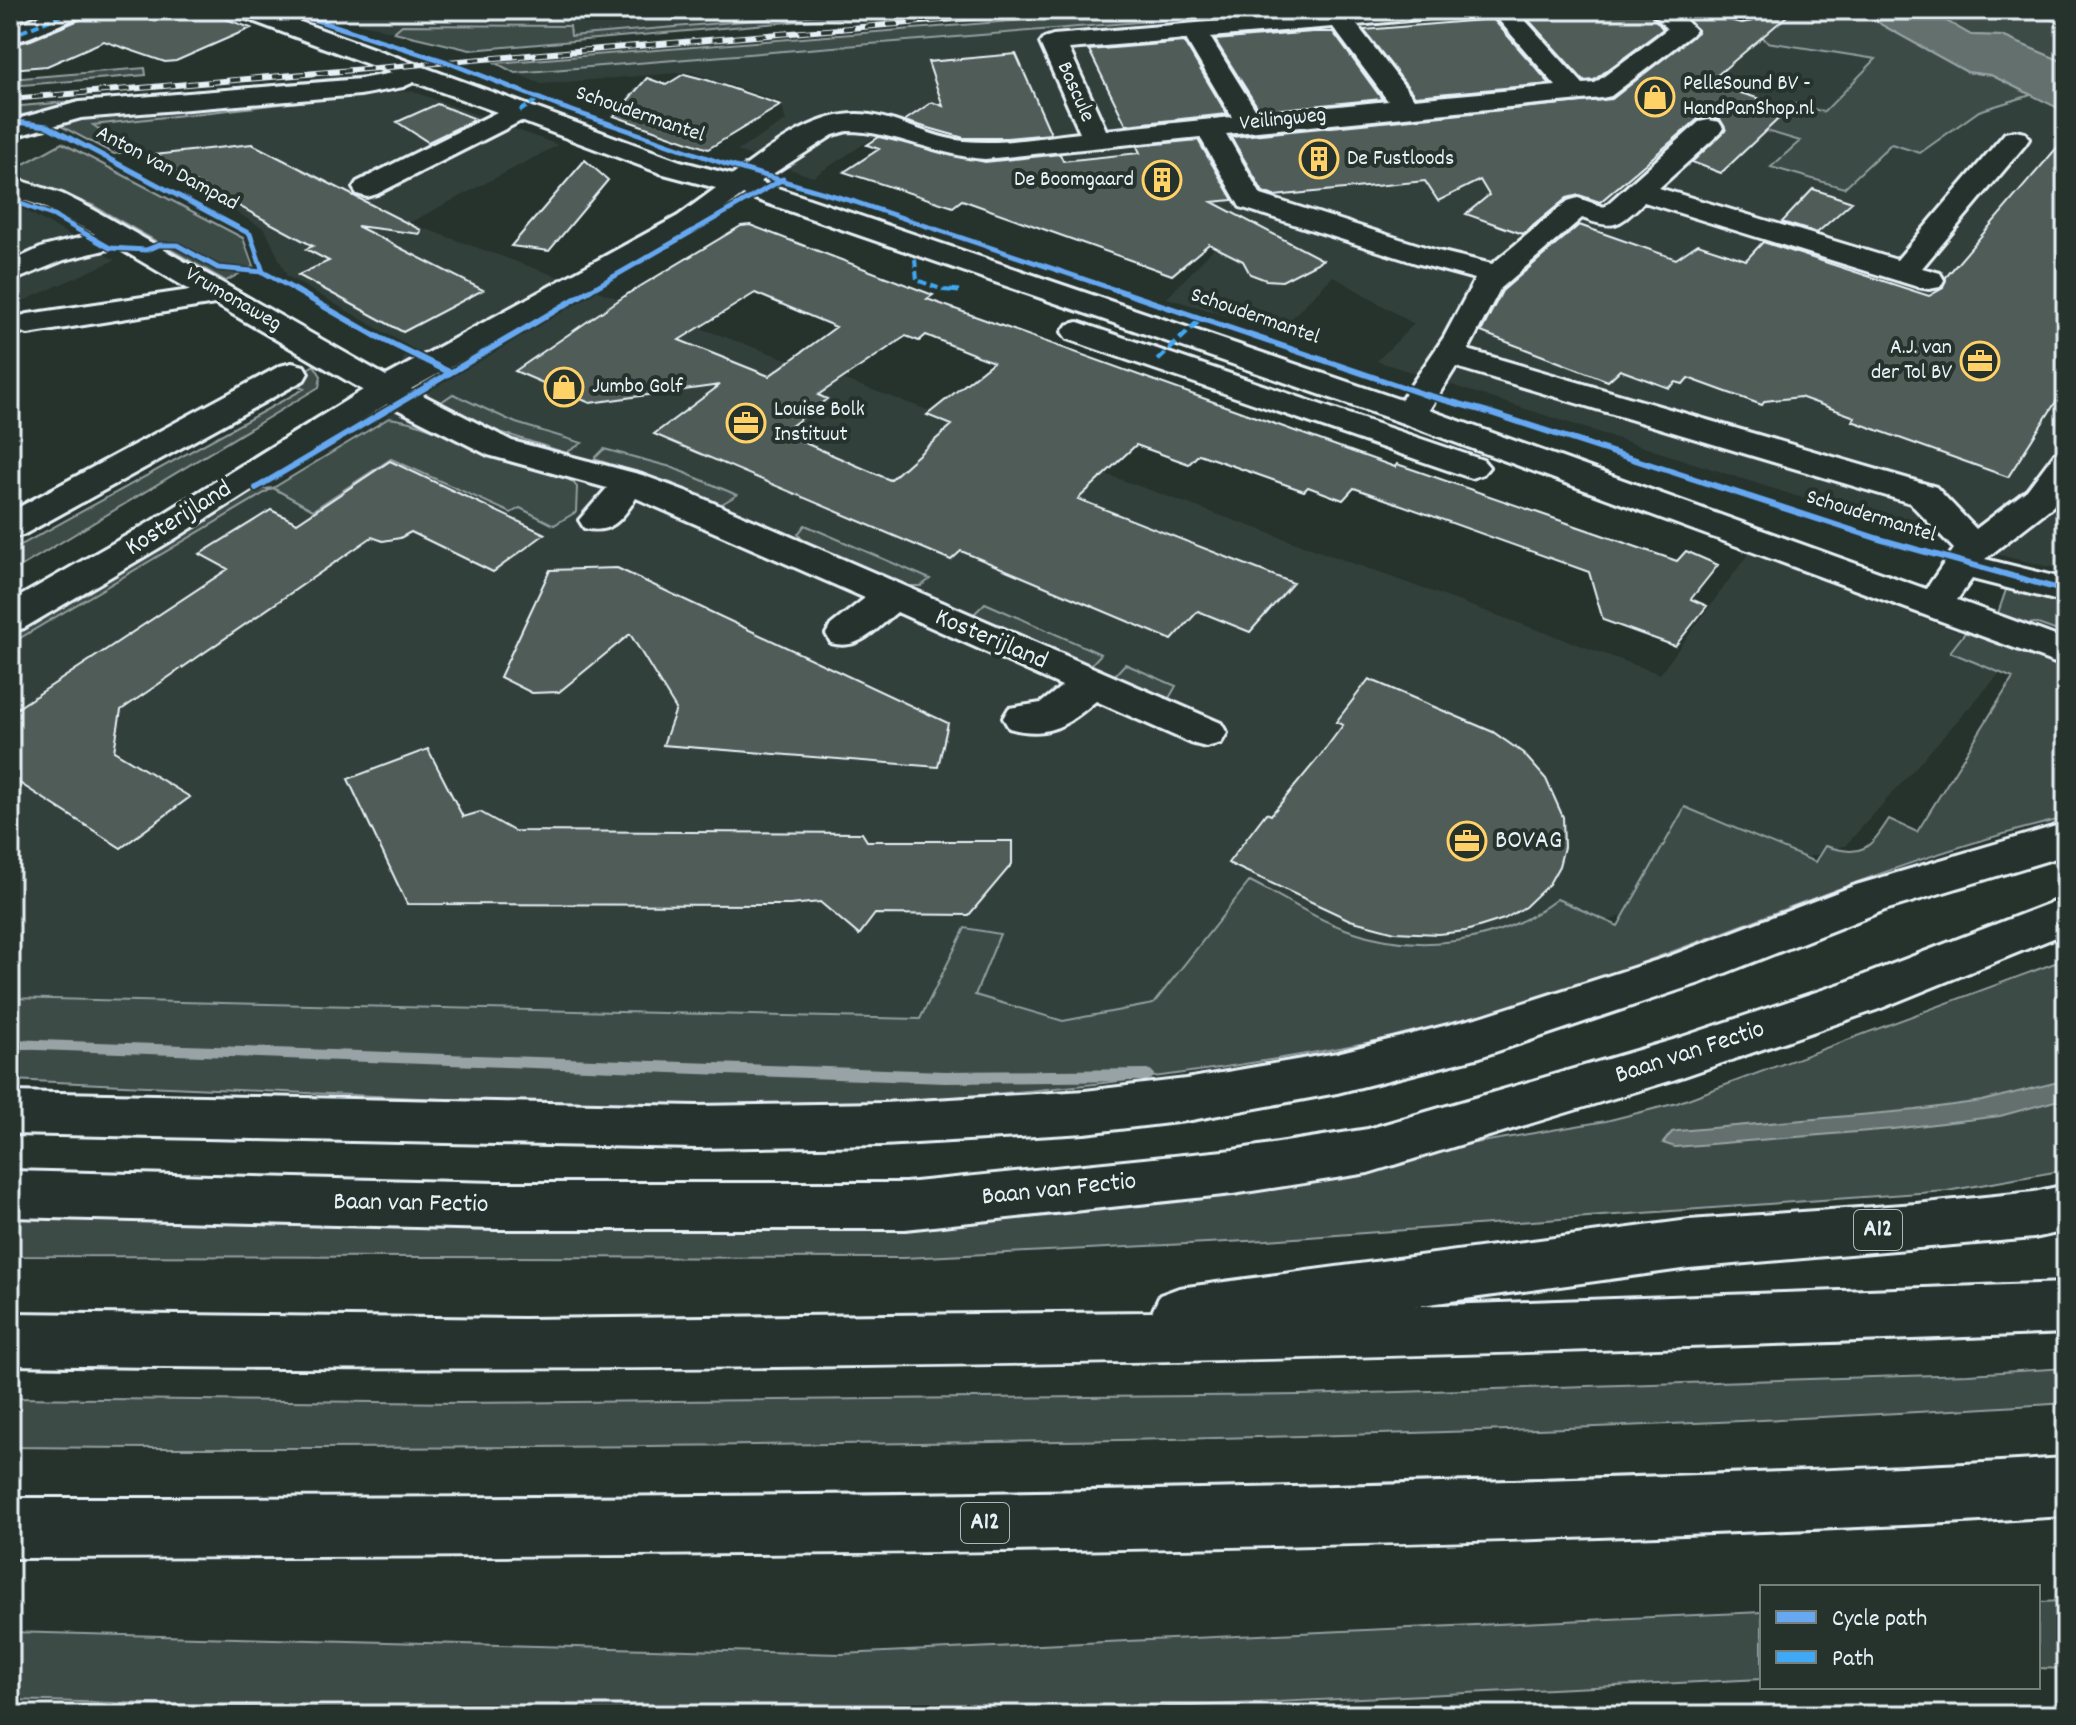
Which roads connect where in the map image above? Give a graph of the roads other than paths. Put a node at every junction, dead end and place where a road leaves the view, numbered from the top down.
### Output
1 (74, 10) edge
2 (245, 10) edge
3 (285, 10) edge
4 (1440, 10) edge
5 (1502, 10) edge
6 (1666, 14) dead end
7 (1340, 19) junction
8 (1194, 31) junction
9 (21, 32) dead end
10 (399, 71) junction
11 (1576, 92) junction
12 (1406, 107) junction
13 (520, 111) junction
14 (1250, 124) junction
15 (1209, 128) junction
16 (1709, 128) dead end
17 (10, 130) edge
18 (2015, 139) dead end
19 (1097, 140) junction
20 (670, 167) junction
21 (747, 179) junction
22 (10, 186) edge
23 (367, 188) dead end
24 (1639, 191) junction
25 (688, 199) junction
26 (122, 237) junction
27 (10, 273) edge
28 (1498, 275) junction
29 (967, 279) junction
30 (115, 282) dead end
31 (215, 290) junction
32 (60, 308) junction
33 (19, 328) edge
34 (1449, 355) junction
35 (1260, 361) junction
36 (292, 373) dead end
37 (377, 383) junction
38 (1236, 387) junction
39 (1416, 404) junction
40 (2066, 461) edge
41 (629, 483) junction
42 (597, 520) dead end
43 (10, 527) edge
44 (1677, 538) dead end
45 (1969, 557) junction
46 (10, 589) edge
47 (2066, 591) edge
48 (892, 596) junction
49 (1935, 605) junction
50 (10, 619) edge
51 (845, 634) dead end
52 (2066, 654) edge
53 (1091, 683) junction
54 (1023, 718) dead end
55 (1206, 733) dead end
56 (2066, 839) edge
57 (2066, 914) edge
58 (10, 1113) edge
59 (10, 1194) edge
60 (2066, 1208) edge
61 (2066, 1308) edge
62 (10, 1339) edge
63 (952, 1344) junction
64 (2066, 1487) edge
65 (1959, 1494) junction
66 (2066, 1507) edge
67 (10, 1528) edge

1 - 9 main road
2 - 10 main road, Schoudermantel
3 - 21 main road, Schoudermantel
4 - 7 main road
5 - 11 main road
6 - 11 main road, Veilingweg
7 - 8 main road
7 - 12 main road
8 - 14 main road
8 - 19 main road, Bascule
10 - 13 main road, Schoudermantel
10 - 17 main road
11 - 12 main road, Veilingweg
12 - 14 main road, Veilingweg
13 - 20 main road, Schoudermantel
13 - 23 main road
14 - 15 main road, Veilingweg
15 - 19 main road, Veilingweg
15 - 28 main road
16 - 24 main road
18 - 24 main road
19 - 21 main road, Veilingweg
20 - 21 main road, Schoudermantel
20 - 25 main road
21 - 25 main road, Kosterijland
21 - 29 main road, Schoudermantel
21 - 37 main road, Kosterijland
21 - 39 main road, Schoudermantel
22 - 26 main road, Vrumonaweg
24 - 28 main road
25 - 37 main road, Kosterijland
26 - 27 main road
26 - 31 main road, Vrumonaweg
28 - 34 main road
29 - 35 main road, Schoudermantel
29 - 38 main road, Schoudermantel
30 - 32 main road
31 - 32 main road
31 - 33 main road
31 - 37 main road, Vrumonaweg
32 - 33 main road
34 - 39 main road
34 - 45 main road
35 - 38 main road, Schoudermantel
35 - 39 main road, Schoudermantel
36 - 43 main road
37 - 41 main road, Kosterijland
37 - 46 main road, Kosterijland
37 - 50 main road, Kosterijland
38 - 44 main road, Schoudermantel
39 - 49 main road, Schoudermantel
40 - 45 main road
41 - 42 main road
41 - 48 main road, Kosterijland
45 - 47 main road, Schoudermantel
45 - 49 main road, Schoudermantel
48 - 51 main road
48 - 53 main road, Kosterijland
49 - 52 main road, Schoudermantel
53 - 54 main road, Kosterijland
53 - 55 main road, Kosterijland
56 - 58 main road
57 - 59 main road, Baan van Fectio
60 - 63 main road, A12
61 - 63 main road, A12
62 - 63 main road, A12
64 - 65 main road, A12
65 - 66 main road, A12
65 - 67 main road, A12

